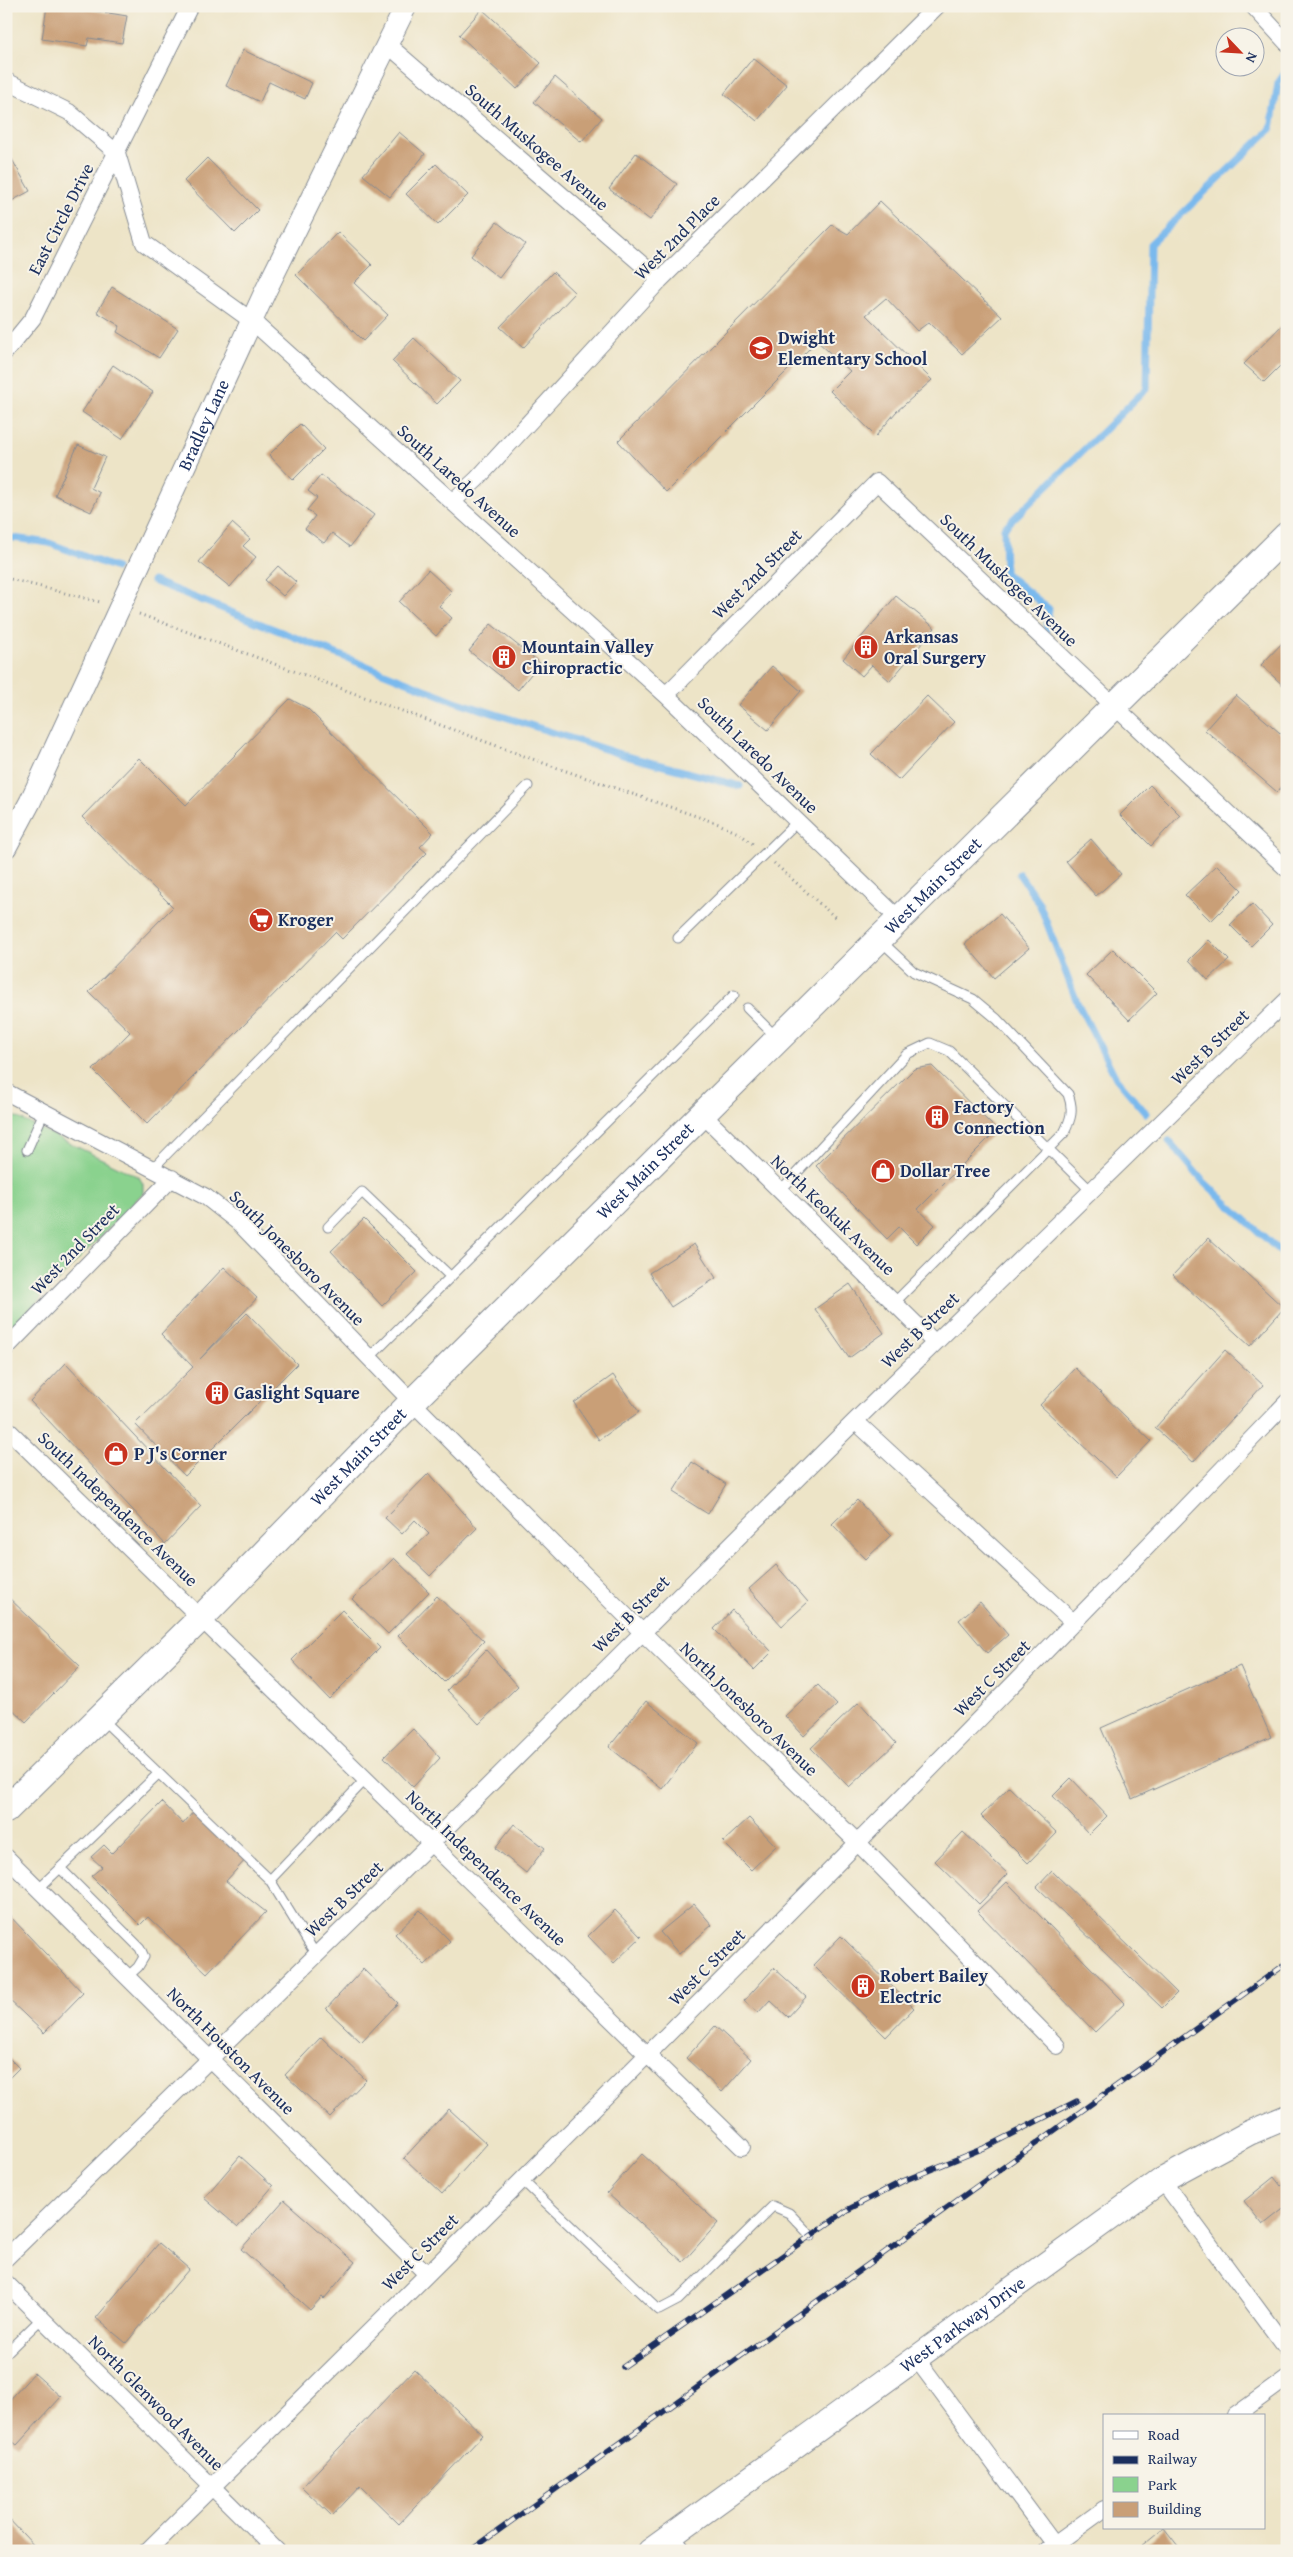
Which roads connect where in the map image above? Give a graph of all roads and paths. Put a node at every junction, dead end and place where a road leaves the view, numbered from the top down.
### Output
1 (190, 6) edge
2 (406, 6) edge
3 (936, 6) edge
4 (1253, 6) edge
5 (1287, 43) edge
6 (388, 45) junction
7 (6, 81) edge
8 (117, 153) junction
9 (660, 280) junction
10 (252, 321) junction
11 (6, 351) edge
12 (877, 482) joint
13 (452, 502) junction
14 (1287, 534) edge
15 (6, 578) edge
16 (120, 607) junction
17 (666, 695) junction
18 (1113, 707) junction
19 (528, 786) dead end
20 (798, 821) junction
21 (6, 847) edge
22 (764, 854) junction
23 (1287, 869) edge
24 (837, 919) dead end
25 (900, 920) junction
26 (678, 938) dead end
27 (880, 940) junction
28 (734, 995) dead end
29 (1287, 1000) edge
30 (747, 1008) dead end
31 (778, 1040) junction
32 (6, 1092) edge
33 (44, 1112) junction
34 (702, 1115) junction
35 (27, 1150) dead end
36 (1048, 1150) junction
37 (153, 1168) junction
38 (172, 1178) junction
39 (780, 1191) junction
40 (1090, 1192) junction
41 (328, 1227) dead end
42 (451, 1277) junction
43 (894, 1303) junction
44 (935, 1343) junction
45 (6, 1348) edge
46 (370, 1357) junction
47 (412, 1402) junction
48 (1287, 1402) edge
49 (855, 1421) junction
50 (6, 1428) edge
51 (201, 1618) junction
52 (1074, 1624) junction
53 (641, 1631) junction
54 (100, 1718) junction
55 (158, 1774) junction
56 (366, 1779) junction
57 (6, 1810) edge
58 (431, 1842) junction
59 (858, 1843) junction
60 (6, 1857) edge
61 (60, 1868) junction
62 (270, 1880) junction
63 (38, 1889) junction
64 (316, 1954) junction
65 (127, 1976) junction
66 (1057, 2046) dead end
67 (648, 2055) junction
68 (210, 2059) junction
69 (1287, 2117) edge
70 (742, 2147) dead end
71 (522, 2180) junction
72 (1162, 2180) junction
73 (810, 2236) dead end
74 (6, 2258) edge
75 (427, 2274) junction
76 (6, 2283) edge
77 (42, 2318) junction
78 (1287, 2349) edge
79 (6, 2353) edge
80 (916, 2358) junction
81 (1287, 2378) edge
82 (1237, 2414) edge
83 (212, 2487) junction
84 (1103, 2510) edge
85 (677, 2543) edge
86 (1053, 2549) edge
87 (146, 2551) edge
88 (277, 2551) edge
89 (650, 2551) edge

1 - 8 street, East Circle Drive
2 - 6 street, Bradley Lane
3 - 9 street, West 2nd Place
4 - 5 street
6 - 9 street, South Muskogee Avenue
6 - 10 street, Bradley Lane
7 - 8 street
8 - 10 street, South Laredo Avenue
8 - 11 street, East Circle Drive
9 - 13 street, West 2nd Place
10 - 13 street, South Laredo Avenue
10 - 16 street, Bradley Lane
12 - 17 street, West 2nd Street
12 - 18 street, South Muskogee Avenue
13 - 17 street, South Laredo Avenue
14 - 18 main road, West Main Street
15 - 16 path
16 - 21 street, Bradley Lane
16 - 22 path
17 - 20 street, South Laredo Avenue
18 - 23 street, South Muskogee Avenue
18 - 25 main road, West Main Street
19 - 37 lane
20 - 22 lane
20 - 25 street, South Laredo Avenue
22 - 24 path
22 - 26 lane
25 - 27 main road, West Main Street
27 - 31 main road, West Main Street
27 - 36 lane
28 - 42 lane
29 - 40 street, West B Street
30 - 31 lane
31 - 34 main road, West Main Street
32 - 33 street, South Jonesboro Avenue
33 - 35 lane
33 - 37 street, South Jonesboro Avenue
34 - 39 street, North Keokuk Avenue
34 - 47 main road, West Main Street
36 - 39 lane
36 - 40 lane
36 - 43 lane
37 - 38 street, South Jonesboro Avenue
38 - 45 street, West 2nd Street
38 - 46 street, South Jonesboro Avenue
39 - 43 street, North Keokuk Avenue
40 - 44 street, West B Street
41 - 42 lane
42 - 46 lane
43 - 44 street, North Keokuk Avenue
44 - 49 street, West B Street
46 - 47 street, South Jonesboro Avenue
47 - 51 main road, West Main Street
47 - 53 street, North Jonesboro Avenue
48 - 52 street, West C Street
49 - 52 street
49 - 53 street, West B Street
50 - 51 street, South Independence Avenue
51 - 54 main road, West Main Street
51 - 56 street, North Independence Avenue
52 - 59 street, West C Street
53 - 58 street, West B Street
53 - 59 street, North Jonesboro Avenue
54 - 55 lane
54 - 57 main road, West Main Street
55 - 61 lane
55 - 62 lane
56 - 58 street, North Independence Avenue
56 - 62 lane
58 - 64 street, West B Street
58 - 67 street, North Independence Avenue
59 - 66 street, North Jonesboro Avenue
59 - 67 street, West C Street
60 - 63 street, North Houston Avenue
61 - 63 lane
61 - 65 lane
62 - 64 lane
63 - 65 street, North Houston Avenue
64 - 68 street, West B Street
65 - 68 street, North Houston Avenue
67 - 70 street, North Independence Avenue
67 - 71 street, West C Street
68 - 74 street, West B Street
68 - 75 street, North Houston Avenue
69 - 72 main road, West Parkway Drive
71 - 73 lane
71 - 75 street, West C Street
72 - 78 street
72 - 80 main road, West Parkway Drive
75 - 83 street, West C Street
76 - 77 street, North Glenwood Avenue
77 - 79 lane
77 - 83 street, North Glenwood Avenue
80 - 85 main road, West Parkway Drive
80 - 86 street
81 - 82 street
83 - 87 street, West C Street
83 - 88 street, North Glenwood Avenue
84 - 86 street
85 - 89 main road, West Parkway Drive

